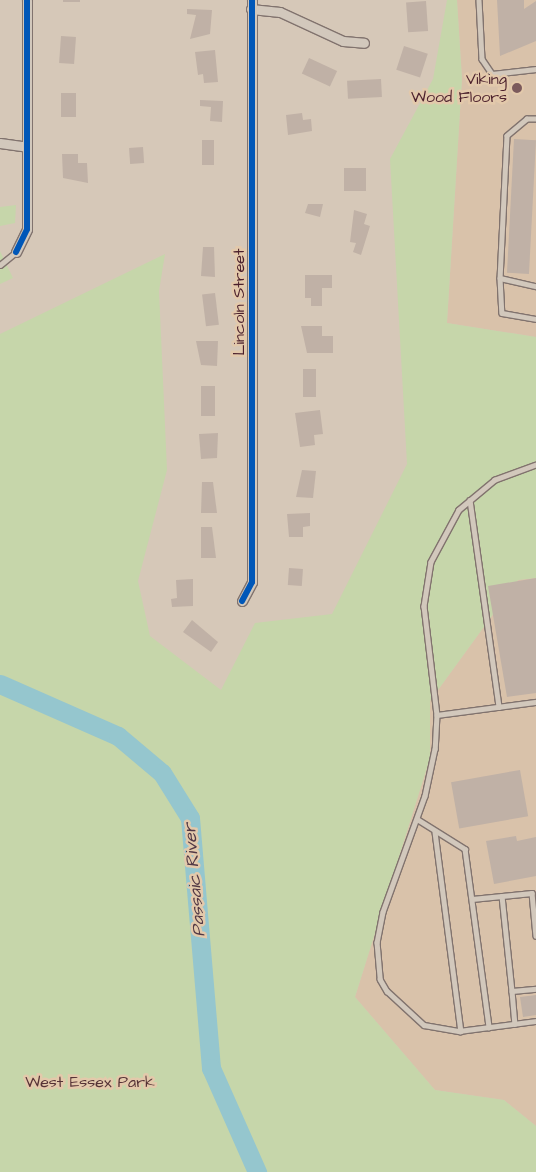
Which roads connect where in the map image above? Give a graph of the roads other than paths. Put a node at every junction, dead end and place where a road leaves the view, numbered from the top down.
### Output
1 (26, 0) edge
2 (479, 0) edge
3 (252, 5) edge
4 (364, 43) dead end
5 (536, 69) edge
6 (536, 119) edge
7 (0, 143) edge
8 (27, 147) junction
9 (16, 252) joint
10 (0, 265) edge
11 (500, 278) junction
12 (536, 286) edge
13 (536, 319) edge
14 (536, 465) edge
15 (470, 500) junction
16 (242, 601) dead end
17 (536, 702) edge
18 (499, 707) junction
19 (437, 715) junction
20 (417, 819) junction
21 (435, 832) junction
22 (502, 896) junction
23 (472, 899) junction
24 (536, 936) edge
25 (536, 989) edge
26 (512, 991) junction
27 (536, 1021) edge
28 (515, 1024) junction
29 (489, 1027) junction
30 (461, 1031) junction

1 - 8 street
2 - 5 lane
3 - 4 street
3 - 16 street, Lincoln Street
6 - 11 lane
7 - 8 street
8 - 9 street
9 - 10 lane
11 - 12 lane
11 - 13 lane
14 - 15 lane
15 - 18 lane
15 - 19 lane
17 - 18 lane
18 - 19 lane
19 - 20 lane
20 - 21 lane
20 - 30 lane
21 - 23 lane
21 - 30 lane
22 - 23 lane
22 - 24 lane
22 - 26 lane
23 - 29 lane
25 - 26 lane
26 - 28 lane
27 - 28 lane
28 - 29 lane
29 - 30 lane

